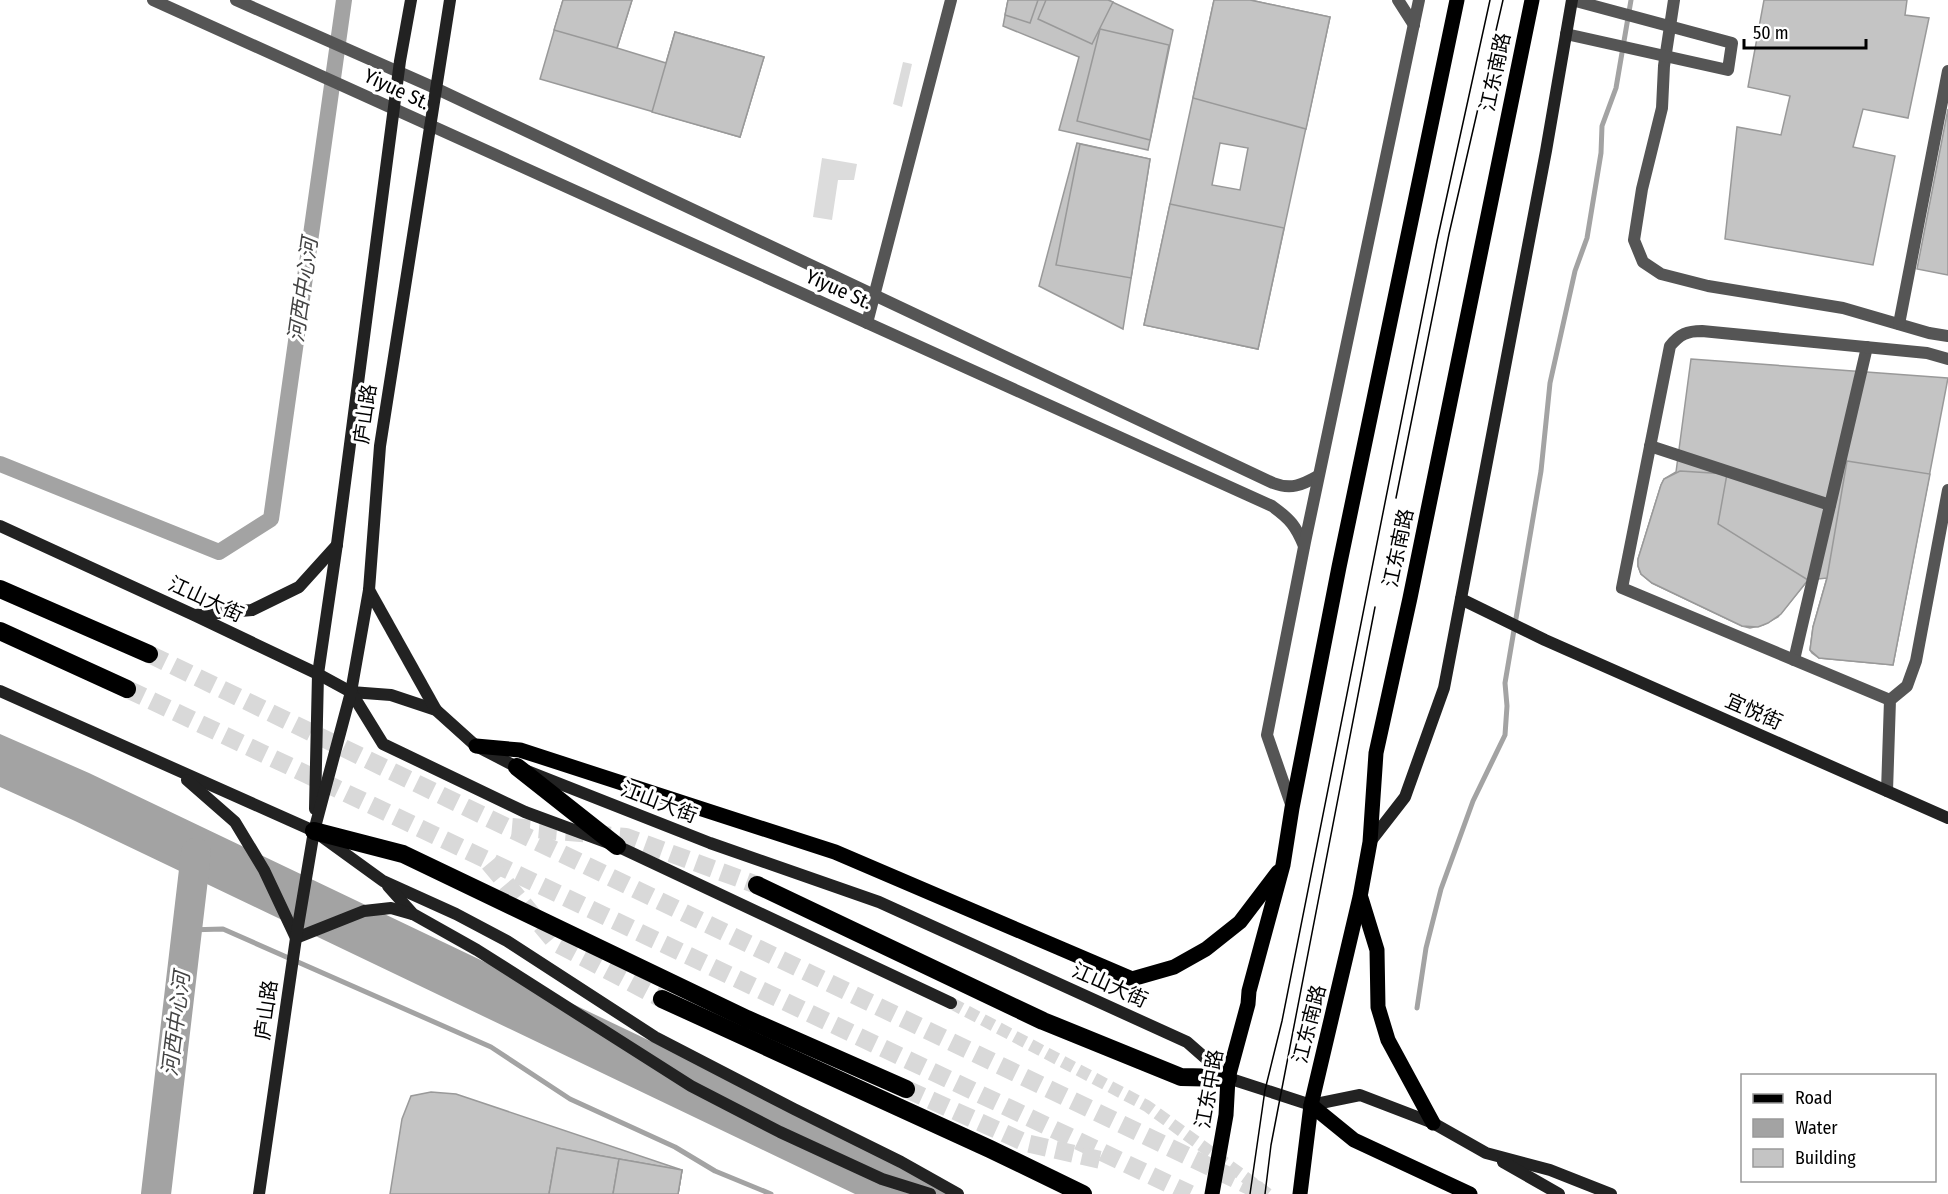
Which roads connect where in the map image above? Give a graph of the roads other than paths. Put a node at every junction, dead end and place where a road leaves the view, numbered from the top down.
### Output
1 (153, 0) edge
2 (236, 0) edge
3 (411, 0) edge
4 (450, 0) edge
5 (951, 0) edge
6 (1398, 0) edge
7 (1419, 0) edge
8 (1456, 0) edge
9 (1532, 0) edge
10 (1572, 0) edge
11 (1674, 0) edge
12 (1414, 25) junction
13 (1670, 26) junction
14 (1566, 34) junction
15 (1665, 56) junction
16 (1948, 71) edge
17 (399, 72) junction
18 (435, 88) junction
19 (394, 109) junction
20 (429, 126) junction
21 (874, 295) junction
22 (867, 323) junction
23 (1899, 324) junction
24 (1948, 336) edge
25 (1867, 347) junction
26 (1948, 359) edge
27 (1650, 446) junction
28 (1318, 476) junction
29 (1948, 490) edge
30 (1830, 505) junction
31 (0, 526) edge
32 (337, 544) junction
33 (1304, 546) junction
34 (0, 589) edge
35 (369, 590) junction
36 (1461, 599) junction
37 (194, 615) junction
38 (0, 631) edge
39 (149, 654) tunnel mouth
40 (1794, 660) junction
41 (318, 674) junction
42 (127, 689) tunnel mouth
43 (0, 691) edge
44 (351, 692) junction
45 (1890, 700) junction
46 (436, 710) junction
47 (476, 746) junction
48 (517, 767) junction
49 (177, 771) junction
50 (1887, 791) junction
51 (1292, 808) junction
52 (1948, 818) edge
53 (314, 831) junction
54 (1370, 842) junction
55 (617, 846) junction
56 (1283, 865) junction
57 (383, 881) junction
58 (757, 885) tunnel mouth
59 (1360, 897) junction
60 (413, 914) junction
61 (296, 938) junction
62 (662, 999) tunnel mouth
63 (951, 1003) tunnel mouth
64 (1228, 1078) junction
65 (906, 1089) tunnel mouth
66 (1311, 1105) junction
67 (1433, 1123) junction
68 (1486, 1153) junction
69 (259, 1194) edge
70 (930, 1194) edge
71 (958, 1194) edge
72 (1083, 1194) edge
73 (1212, 1194) edge
74 (1300, 1194) edge
75 (1470, 1194) edge
76 (1559, 1194) edge
77 (1611, 1194) edge

1 - 19 street, Yiyue St.
2 - 17 street, Yiyue St.
3 - 17 main road, 庐山路
4 - 18 main road, 庐山路
5 - 21 street
6 - 12 street
7 - 12 street
8 - 51 main road
9 - 54 main road, 江东南路
10 - 13 street
10 - 14 main road
11 - 13 street
12 - 28 street
13 - 15 street
13 - 15 street
14 - 15 street
14 - 36 main road
15 - 23 street
16 - 23 street
17 - 18 street, Yiyue St.
17 - 19 main road, 庐山路
18 - 20 main road, 庐山路
18 - 21 street, Yiyue St.
19 - 20 street, Yiyue St.
19 - 32 main road, 庐山路
20 - 22 street, Yiyue St.
20 - 35 main road, 庐山路
21 - 22 street
21 - 28 street, Yiyue St.
22 - 33 street, Yiyue St.
23 - 24 street
25 - 26 street
25 - 27 street
25 - 30 street
27 - 30 street
27 - 40 street
28 - 33 street
29 - 45 street
30 - 40 street
31 - 37 main road, 江山大街
32 - 37 main road
32 - 41 main road, 庐山路
33 - 51 street
34 - 39 highway
35 - 44 main road, 庐山路
35 - 46 main road
36 - 50 main road, 宜悦街
36 - 54 main road
37 - 41 main road, 江山大街
38 - 42 highway
40 - 45 street
41 - 44 main road, 江山大街
41 - 53 main road, 庐山路
43 - 49 main road
44 - 46 main road, 江山大街
44 - 53 main road, 庐山路
44 - 55 main road
45 - 50 street
46 - 47 main road, 江山大街
47 - 48 main road, 江山大街
47 - 56 main road
48 - 55 highway
48 - 64 main road, 江山大街
49 - 53 main road
49 - 61 main road
50 - 52 main road, 宜悦街
51 - 56 main road
53 - 57 main road
53 - 61 main road, 庐山路
53 - 65 highway
54 - 59 main road, 江东南路
55 - 63 main road
56 - 64 main road, 江东中路
57 - 60 main road
57 - 71 main road
58 - 64 highway
59 - 66 main road, 江东南路
59 - 67 main road
60 - 61 main road
60 - 70 main road
61 - 69 main road, 庐山路
62 - 72 highway
64 - 66 main road, 江山大街
64 - 73 main road, 江东中路
66 - 67 main road
66 - 74 main road, 江东南路
66 - 75 main road
67 - 68 main road
68 - 76 main road
68 - 77 main road

